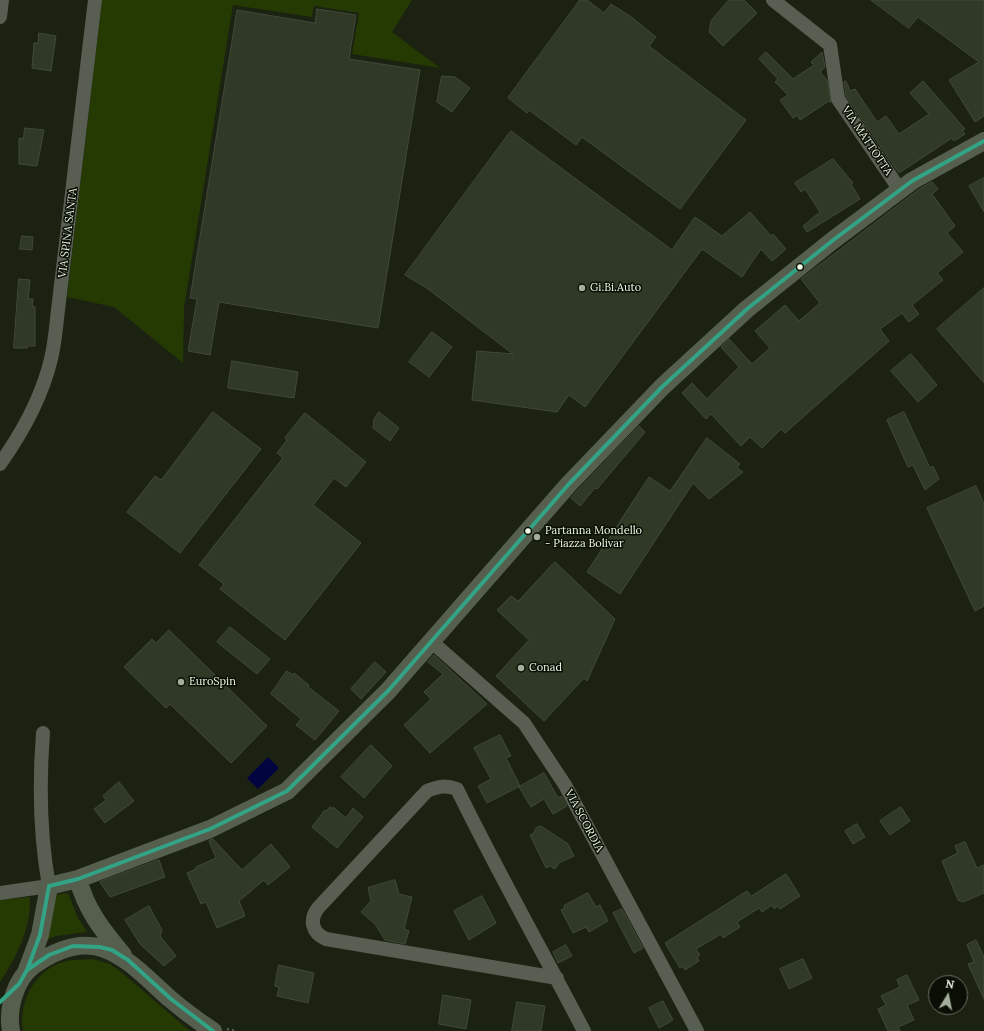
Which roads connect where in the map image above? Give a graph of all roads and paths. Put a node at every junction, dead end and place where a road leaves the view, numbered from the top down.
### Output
1 (2, 0) edge
2 (95, 0) edge
3 (773, 0) edge
4 (0, 17) edge
5 (984, 141) edge
6 (900, 190) junction
7 (2, 456) edge
8 (432, 642) junction
9 (43, 732) dead end
10 (78, 879) junction
11 (49, 886) junction
12 (0, 893) edge
13 (128, 960) junction
14 (23, 977) junction
15 (556, 978) junction
16 (0, 1002) edge
17 (11, 1031) edge
18 (213, 1031) edge
19 (584, 1031) edge
20 (697, 1031) edge

1 - 4 street
2 - 7 street, VIA SPINA SANTA
3 - 6 street, VIA MATTOTTA
5 - 6 main road
6 - 8 main road
8 - 10 main road
8 - 20 street, VIA SCORDIA
9 - 11 street
10 - 11 main road
10 - 13 main road
11 - 12 street
11 - 14 main road
13 - 14 main road
13 - 18 main road
14 - 16 main road
14 - 17 main road
15 - 15 street
15 - 19 street

